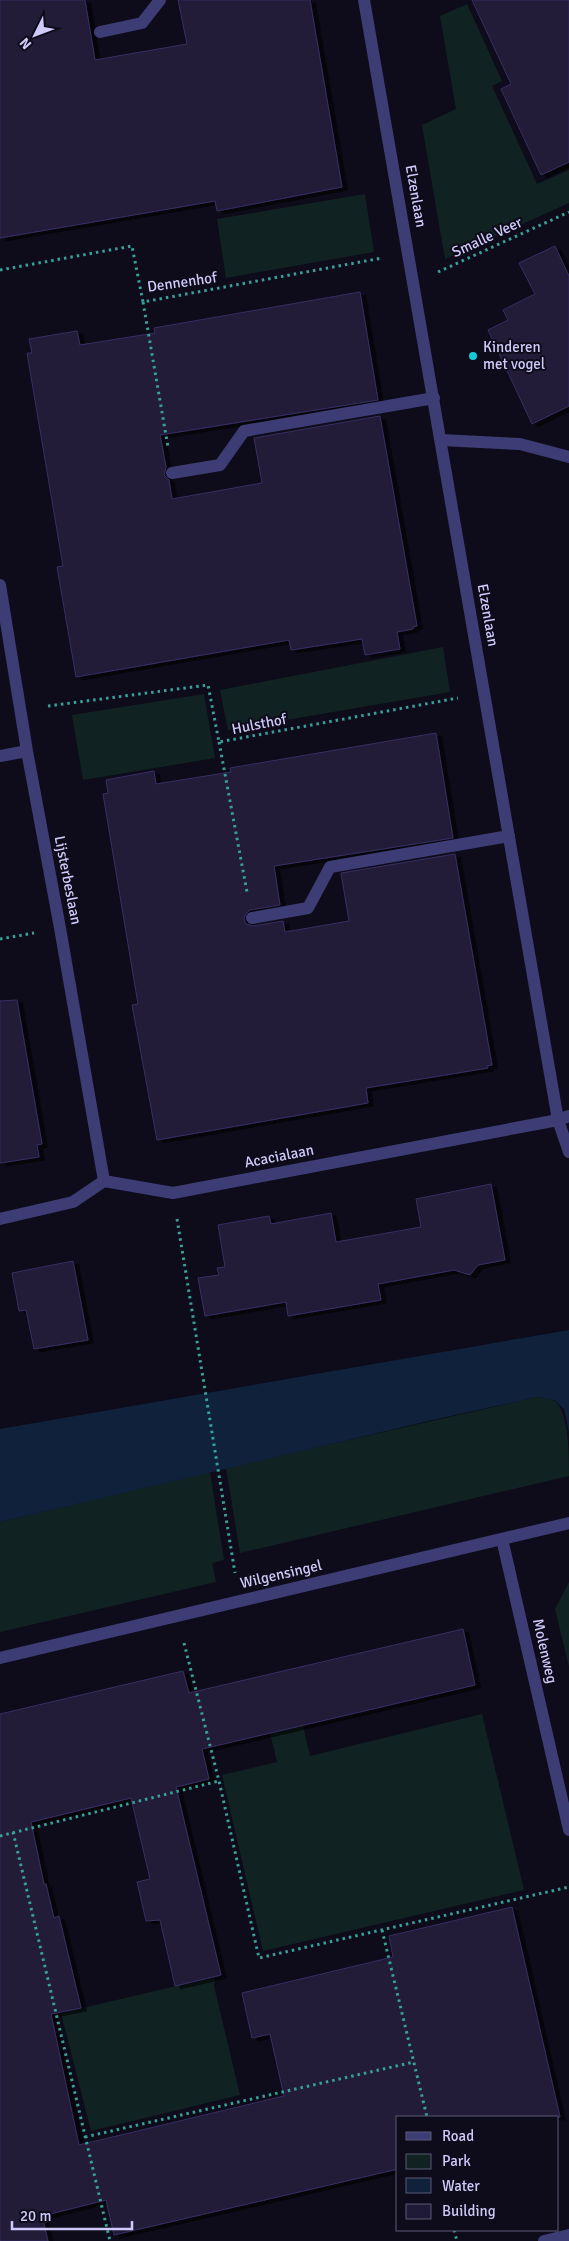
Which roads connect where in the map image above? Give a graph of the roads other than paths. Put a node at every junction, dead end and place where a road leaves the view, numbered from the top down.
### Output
1 (160, 0) edge
2 (364, 0) edge
3 (100, 32) dead end
4 (434, 398) junction
5 (441, 440) junction
6 (569, 457) edge
7 (172, 473) road end
8 (0, 584) edge
9 (27, 751) junction
10 (0, 756) edge
11 (509, 836) junction
12 (252, 918) road end
13 (564, 1118) edge
14 (569, 1152) edge
15 (104, 1181) junction
16 (0, 1219) edge
17 (569, 1523) edge
18 (502, 1539) junction
19 (0, 1658) edge
20 (569, 1830) edge
21 (569, 2235) edge
22 (544, 2241) edge

1 - 3 street
2 - 4 street, Elzenlaan
4 - 5 street, Elzenlaan
4 - 7 street
5 - 6 street
5 - 11 street, Elzenlaan
8 - 9 street, Lijsterbeslaan
9 - 10 street
9 - 15 street, Lijsterbeslaan
11 - 12 street
11 - 13 street, Elzenlaan
13 - 14 street, Elzenlaan
13 - 15 street, Acacialaan
15 - 16 street
17 - 18 street, Wilgensingel
18 - 19 street, Wilgensingel
18 - 20 street, Molenweg
21 - 22 street

